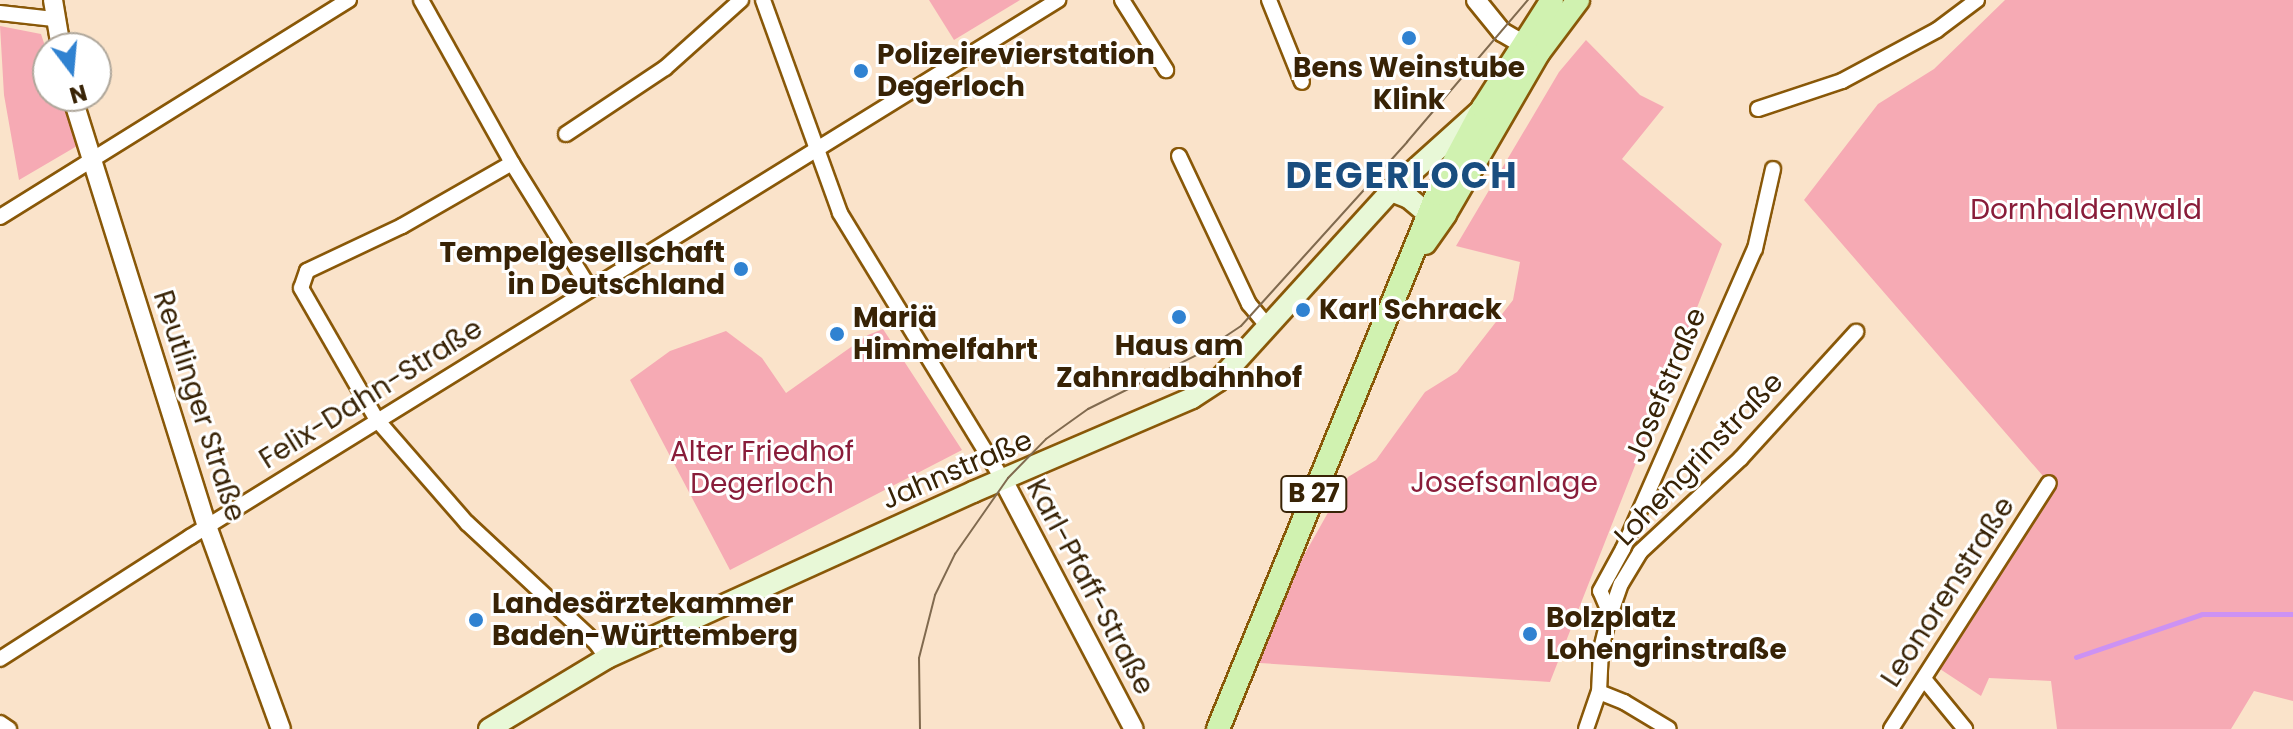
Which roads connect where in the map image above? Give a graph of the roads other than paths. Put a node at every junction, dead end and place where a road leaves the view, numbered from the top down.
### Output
1 (53, 0) edge
2 (349, 0) edge
3 (421, 0) edge
4 (741, 0) edge
5 (763, 0) edge
6 (1058, 0) edge
7 (1122, 0) edge
8 (1269, 0) edge
9 (1476, 0) edge
10 (1552, 0) edge
11 (1578, 0) edge
12 (1977, 0) edge
13 (0, 13) edge
14 (54, 19) junction
15 (57, 32) edge
16 (1531, 49) junction
17 (1166, 70) dead end
18 (1302, 82) dead end
19 (1483, 108) junction
20 (1758, 109) dead end
21 (77, 112) edge
22 (566, 134) dead end
23 (1486, 144) junction
24 (816, 149) junction
25 (1179, 156) dead end
26 (1453, 159) junction
27 (92, 161) junction
28 (512, 163) junction
29 (1773, 169) dead end
30 (1414, 174) junction
31 (1391, 191) junction
32 (1428, 214) junction
33 (0, 217) edge
34 (1412, 260) junction
35 (590, 289) junction
36 (1268, 327) junction
37 (1856, 332) dead end
38 (377, 420) junction
39 (1003, 480) junction
40 (2049, 483) dead end
41 (207, 526) junction
42 (1610, 614) junction
43 (607, 658) junction
44 (0, 659) edge
45 (1924, 679) junction
46 (1599, 692) junction
47 (0, 723) edge
48 (9, 729) edge
49 (281, 729) edge
50 (489, 729) edge
51 (1134, 729) edge
52 (1218, 729) edge
53 (1586, 729) edge
54 (1669, 729) edge
55 (1891, 729) edge
56 (1965, 729) edge

1 - 14 street
2 - 27 street
3 - 28 street
4 - 22 street
5 - 24 street, Karl-Pfaff-Straße
6 - 24 street, Felix-Dahn-Straße
7 - 17 street
8 - 18 street
9 - 16 street
10 - 16 main road, B 27
11 - 16 main road, B 27
12 - 20 street
13 - 14 street
14 - 15 street
16 - 19 main road, B 27
16 - 23 main road, B 27
19 - 26 main road, B 27
19 - 30 main road, Jahnstraße
21 - 27 street, Reutlinger Straße
23 - 26 main road, Jahnstraße
23 - 34 main road, B 27
24 - 35 street, Felix-Dahn-Straße
24 - 39 street, Karl-Pfaff-Straße
25 - 36 street
26 - 30 main road, Jahnstraße
26 - 32 main road, B 27
27 - 33 street
27 - 41 street, Reutlinger Straße
28 - 35 street
28 - 38 street
29 - 42 street, Josefstraße
30 - 31 main road, Jahnstraße
31 - 32 main road
31 - 36 main road, Jahnstraße
32 - 34 main road, B 27
34 - 52 main road, B 27
35 - 38 street, Felix-Dahn-Straße
36 - 39 main road, Jahnstraße
37 - 42 street, Lohengrinstraße
38 - 41 street, Felix-Dahn-Straße
38 - 43 street
39 - 43 main road, Jahnstraße
39 - 51 street, Karl-Pfaff-Straße
40 - 45 street, Leonorenstraße
41 - 44 street, Felix-Dahn-Straße
41 - 49 street, Reutlinger Straße
42 - 46 street, Lohengrinstraße
43 - 50 main road, Jahnstraße
45 - 55 street, Leonorenstraße
45 - 56 street
46 - 53 street, Lohengrinstraße
46 - 54 street
47 - 48 street

